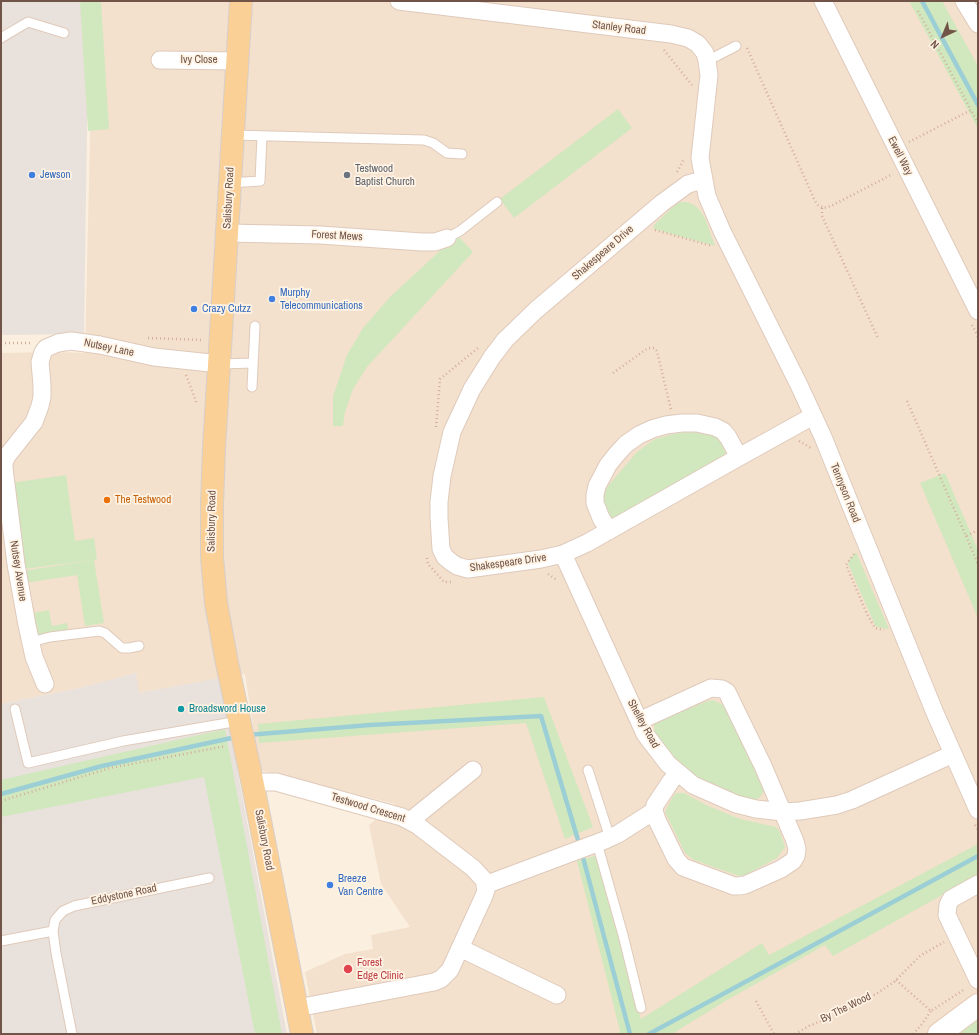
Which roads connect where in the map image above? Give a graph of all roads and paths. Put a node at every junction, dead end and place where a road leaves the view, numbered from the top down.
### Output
1 (241, 1) edge
2 (399, 1) edge
3 (823, 1) edge
4 (964, 1) edge
5 (918, 11) dead end
6 (978, 24) edge
7 (64, 33) dead end
8 (1, 38) edge
9 (740, 44) joint
10 (160, 60) dead end
11 (238, 61) junction
12 (707, 61) junction
13 (971, 110) junction
14 (978, 123) edge
15 (233, 135) junction
16 (262, 136) junction
17 (896, 148) junction
18 (462, 154) dead end
19 (906, 167) junction
20 (703, 180) junction
21 (230, 183) junction
22 (496, 202) dead end
23 (822, 208) junction
24 (648, 228) dead end
25 (227, 233) junction
26 (447, 238) joint
27 (718, 248) dead end
28 (978, 311) edge
29 (255, 326) dead end
30 (878, 338) dead end
31 (1, 343) edge
32 (482, 344) dead end
33 (46, 348) junction
34 (184, 361) junction
35 (253, 363) junction
36 (220, 364) junction
37 (612, 373) dead end
38 (252, 387) dead end
39 (907, 401) dead end
40 (198, 405) dead end
41 (813, 416) junction
42 (674, 424) junction
43 (436, 429) dead end
44 (797, 440) dead end
45 (817, 451) dead end
46 (738, 457) junction
47 (978, 530) edge
48 (609, 531) junction
49 (966, 536) junction
50 (857, 550) dead end
51 (563, 554) junction
52 (978, 564) edge
53 (542, 570) dead end
54 (558, 580) dead end
55 (886, 630) dead end
56 (31, 642) junction
57 (139, 646) dead end
58 (45, 684) dead end
59 (15, 709) dead end
60 (239, 721) junction
61 (638, 721) junction
62 (244, 743) junction
63 (953, 754) junction
64 (473, 770) dead end
65 (588, 770) dead end
66 (678, 773) junction
67 (253, 785) junction
68 (1, 801) edge
69 (654, 812) junction
70 (783, 812) junction
71 (976, 817) edge
72 (410, 821) junction
73 (978, 830) edge
74 (604, 841) junction
75 (209, 878) dead end
76 (978, 884) edge
77 (485, 885) junction
78 (53, 931) junction
79 (957, 936) junction
80 (1, 941) edge
81 (460, 948) junction
82 (896, 980) junction
83 (976, 990) edge
84 (557, 995) dead end
85 (756, 1001) dead end
86 (297, 1008) junction
87 (641, 1008) dead end
88 (931, 1011) junction
89 (72, 1034) edge
90 (302, 1034) edge
91 (774, 1034) edge
92 (795, 1034) edge
93 (913, 1034) edge
94 (939, 1034) edge

1 - 11 main road, Salisbury Road
2 - 12 street, Stanley Road
3 - 17 street, Ewell Way
4 - 6 street
5 - 13 path
7 - 8 lane
9 - 12 lane
9 - 23 path
10 - 11 street, Ivy Close
11 - 15 main road, Salisbury Road
12 - 20 street, Stanley Road
13 - 14 path
13 - 17 path
15 - 16 lane
15 - 21 main road, Salisbury Road
16 - 18 lane
16 - 21 lane
17 - 19 street, Ewell Way
19 - 23 path
19 - 28 street, Ewell Way
20 - 41 street, Tennyson Road
20 - 51 street, Shakespeare Drive
21 - 25 main road, Salisbury Road
22 - 26 lane
23 - 30 path
24 - 27 path
25 - 26 street, Forest Mews
25 - 36 main road, Salisbury Road
29 - 35 lane
31 - 33 path
32 - 43 path
33 - 34 street, Nutsey Lane
33 - 56 street, Nutsey Avenue
34 - 36 street, Nutsey Lane
34 - 40 path
35 - 36 lane
35 - 38 lane
36 - 60 main road, Salisbury Road
37 - 42 path
39 - 49 path
41 - 46 street, Shakespeare Drive
41 - 63 street, Tennyson Road
42 - 46 street
42 - 48 street
44 - 45 path
46 - 48 street, Shakespeare Drive
47 - 49 path
48 - 51 street, Shakespeare Drive
49 - 52 path
50 - 55 path
51 - 61 street, Shelley Road
53 - 54 path
56 - 57 lane
56 - 58 street, Nutsey Avenue
59 - 60 lane
60 - 62 main road, Salisbury Road
61 - 66 street, Shelley Road
61 - 70 street
62 - 67 main road, Salisbury Road
62 - 68 path
63 - 70 street, Shelley Road
63 - 71 street, Tennyson Road
64 - 72 street
65 - 74 lane
66 - 69 street
66 - 70 street, Shelley Road
67 - 72 street, Testwood Crescent
67 - 86 main road, Salisbury Road
69 - 70 street
69 - 74 street
71 - 73 path
72 - 77 street, Testwood Crescent
74 - 77 street
74 - 87 lane
75 - 78 lane, Eddystone Road
76 - 79 street
77 - 81 street
78 - 80 lane
78 - 89 lane
79 - 82 path, By The Wood
79 - 83 street
81 - 84 street
81 - 86 street
82 - 88 path
82 - 92 path, By The Wood
83 - 88 path
83 - 94 street
85 - 91 path
86 - 90 main road, Salisbury Road
88 - 93 path

